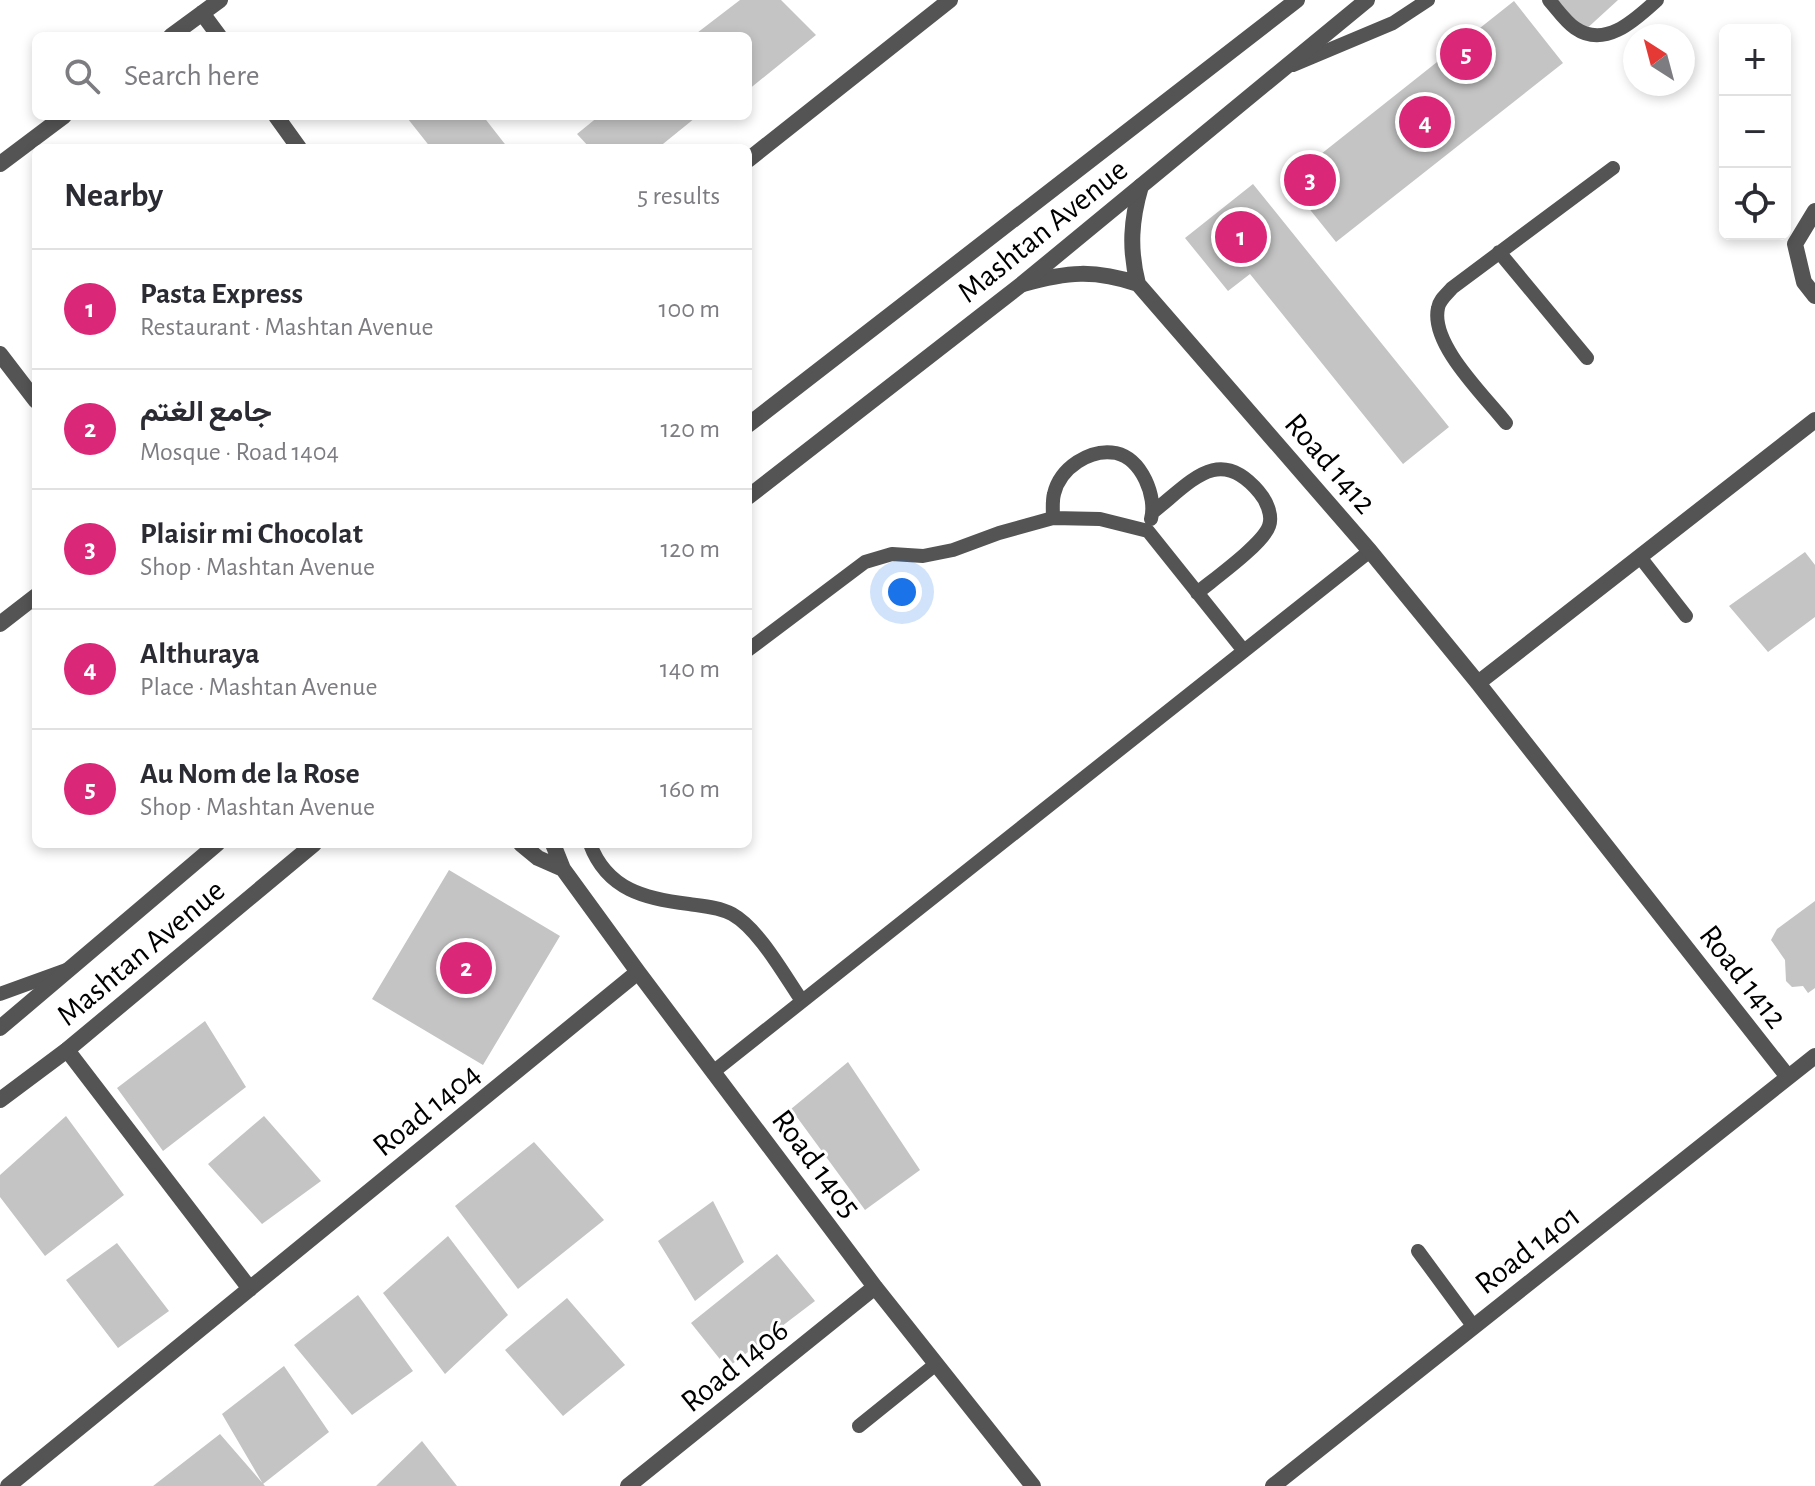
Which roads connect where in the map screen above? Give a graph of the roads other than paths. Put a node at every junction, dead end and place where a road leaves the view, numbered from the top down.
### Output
1 (220, 0) edge
2 (950, 0) edge
3 (1297, 0) edge
4 (1367, 0) edge
5 (1428, 0) edge
6 (1549, 0) edge
7 (1657, 0) edge
8 (202, 13) junction
9 (176, 32) edge
10 (216, 32) edge
11 (1289, 66) junction
12 (59, 120) edge
13 (279, 120) edge
14 (296, 144) edge
15 (752, 157) edge
16 (0, 164) edge
17 (1613, 168) dead end
18 (1141, 186) junction
19 (1815, 211) edge
20 (1499, 252) junction
21 (1022, 284) junction
22 (1138, 284) junction
23 (1815, 296) edge
24 (0, 354) edge
25 (1587, 358) dead end
26 (32, 396) edge
27 (1815, 420) edge
28 (752, 422) edge
29 (1506, 423) dead end
30 (752, 494) edge
31 (1153, 512) junction
32 (1053, 518) junction
33 (1148, 531) junction
34 (1370, 551) junction
35 (1640, 557) junction
36 (1197, 593) junction
37 (32, 599) edge
38 (1686, 616) dead end
39 (0, 624) edge
40 (752, 647) edge
41 (1244, 651) junction
42 (1478, 683) junction
43 (212, 848) edge
44 (309, 848) edge
45 (526, 848) edge
46 (555, 848) edge
47 (592, 848) edge
48 (563, 869) junction
49 (70, 969) junction
50 (638, 972) junction
51 (0, 994) edge
52 (802, 1001) junction
53 (0, 1028) edge
54 (67, 1050) junction
55 (1815, 1056) edge
56 (713, 1072) junction
57 (1788, 1077) junction
58 (0, 1100) edge
59 (1418, 1251) dead end
60 (875, 1287) junction
61 (250, 1289) junction
62 (1474, 1327) junction
63 (936, 1364) junction
64 (859, 1426) dead end
65 (8, 1486) edge
66 (628, 1486) edge
67 (1033, 1486) edge
68 (1273, 1486) edge

1 - 8 street
2 - 15 street
3 - 28 street, Mashtan Avenue
4 - 11 street, Mashtan Avenue
5 - 11 lane
6 - 7 lane
8 - 9 street
8 - 10 street
11 - 18 street, Mashtan Avenue
12 - 16 street
13 - 14 street
17 - 20 lane
18 - 21 street, Mashtan Avenue
18 - 22 street
19 - 23 street
20 - 25 lane
20 - 29 lane
21 - 22 street
21 - 30 street, Mashtan Avenue
22 - 34 street, Road 1412
24 - 26 street
27 - 35 street
31 - 32 lane
31 - 33 lane
31 - 36 lane
32 - 33 lane
32 - 40 lane
33 - 36 lane
34 - 41 lane
34 - 42 street, Road 1412
35 - 38 lane
35 - 42 street
36 - 41 lane
37 - 39 street
41 - 52 lane
42 - 57 street, Road 1412
43 - 49 street, Mashtan Avenue
44 - 54 street, Mashtan Avenue
45 - 48 street, Road 1405
46 - 48 street, Road 1405
47 - 52 lane
48 - 50 street, Road 1405
49 - 51 lane
49 - 53 street, Mashtan Avenue
50 - 56 street, Road 1405
50 - 61 street, Road 1404
52 - 56 lane
54 - 58 street, Mashtan Avenue
54 - 61 street
55 - 57 street, Road 1401
56 - 60 street, Road 1405
57 - 62 street, Road 1401
59 - 62 lane
60 - 63 street, Road 1405
60 - 66 street, Road 1406
61 - 65 street, Road 1404
62 - 68 street, Road 1401
63 - 64 lane
63 - 67 street, Road 1405

